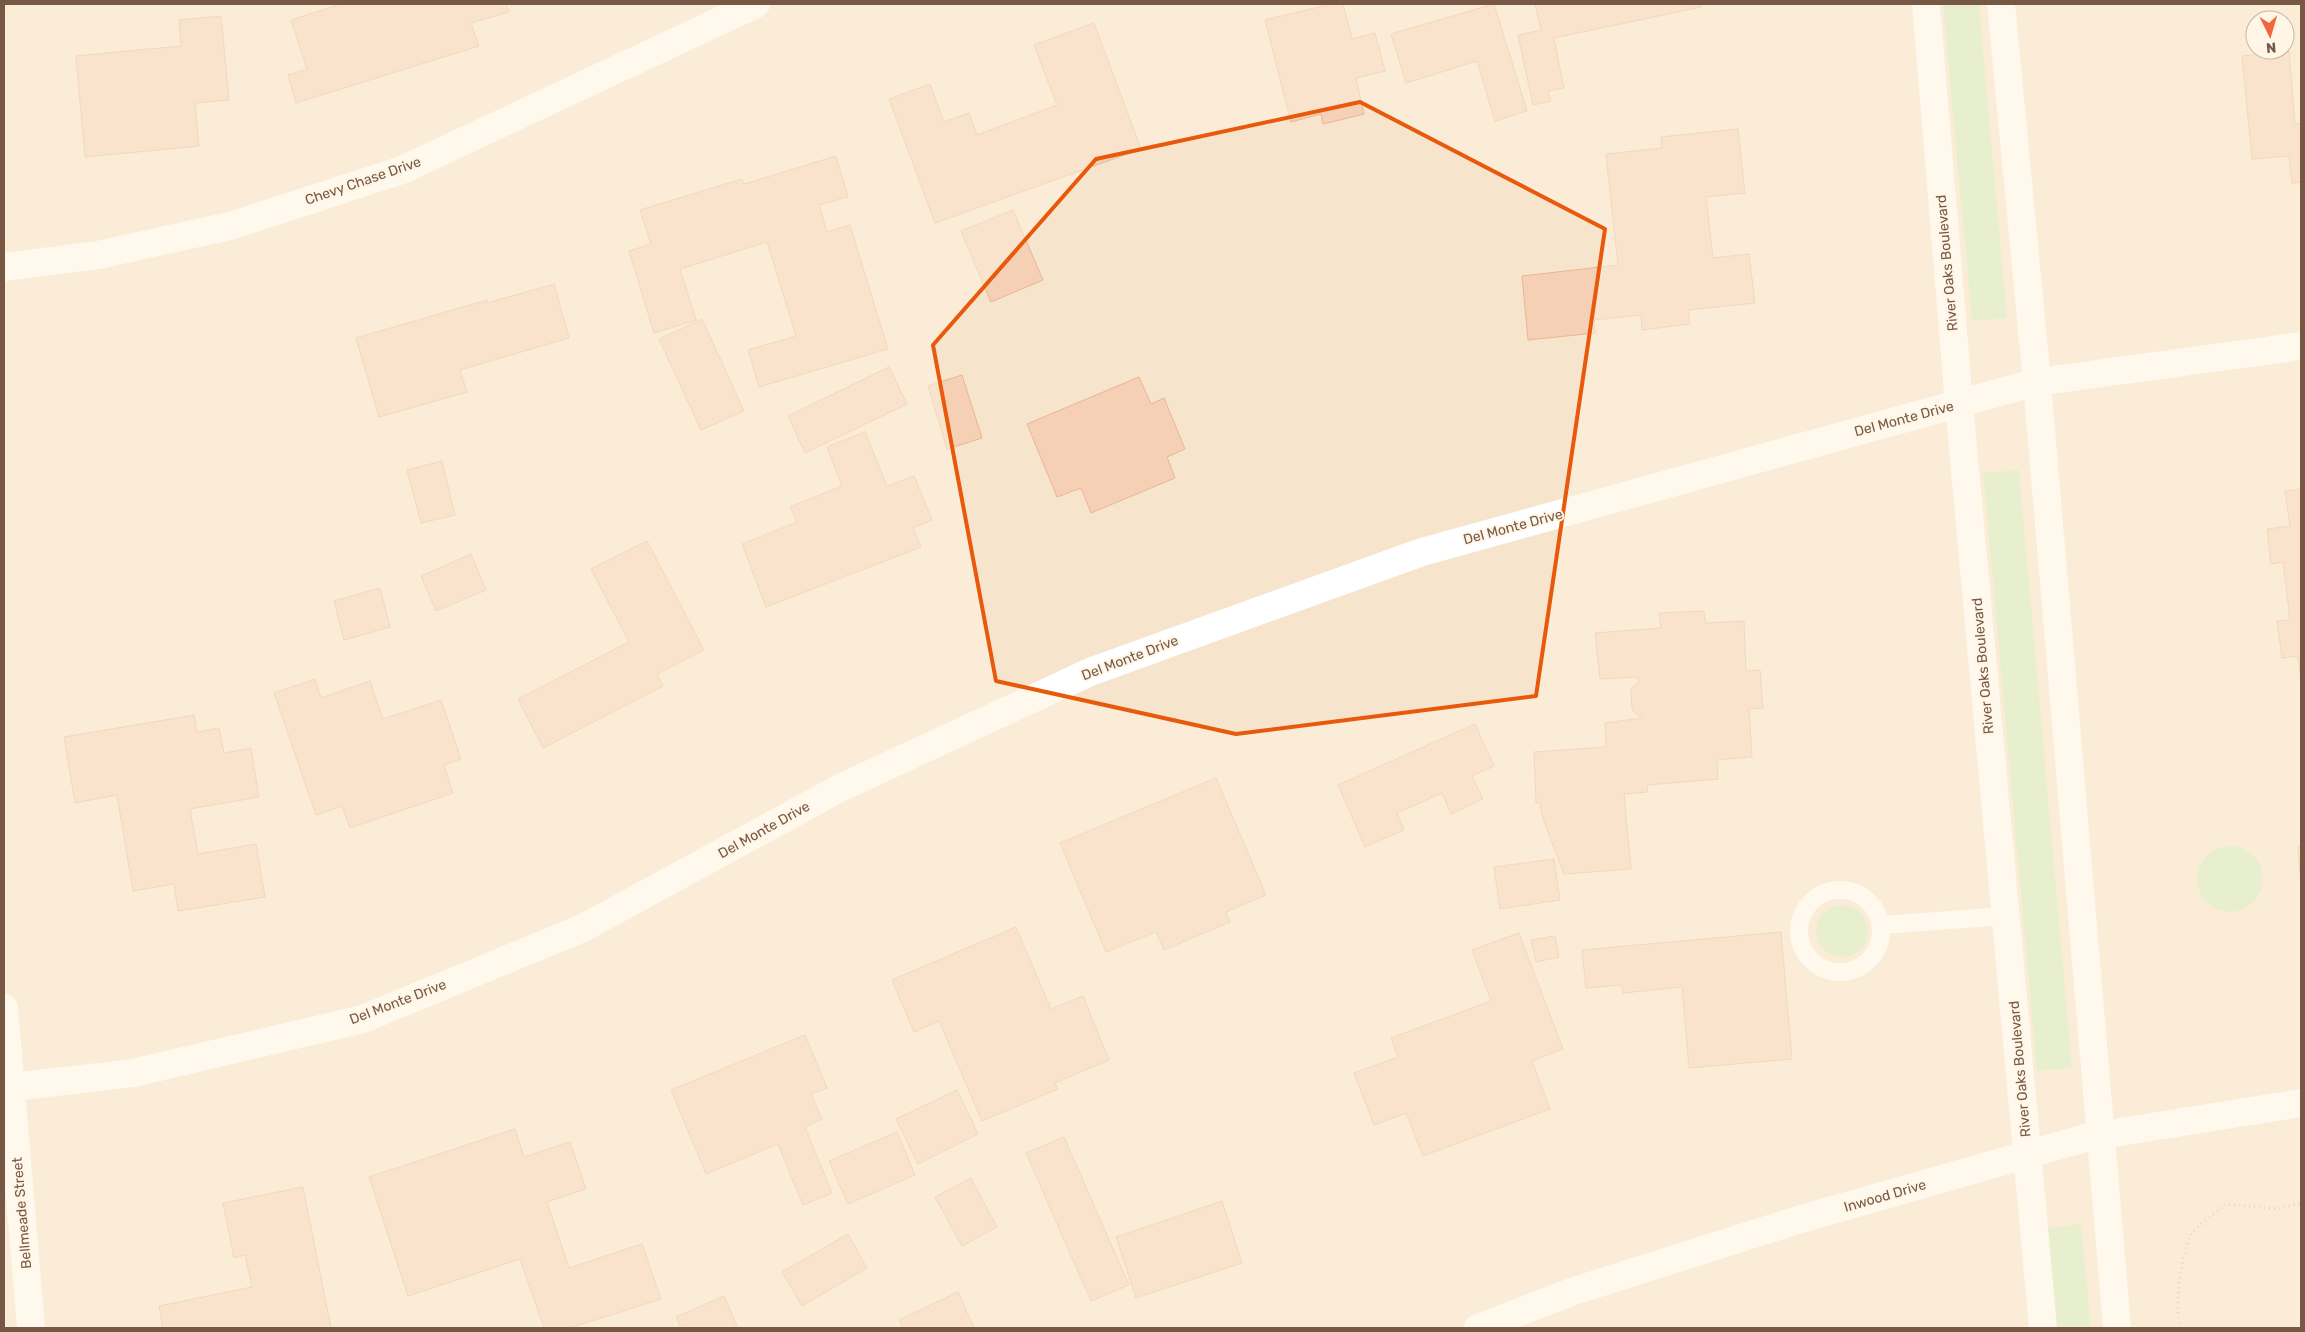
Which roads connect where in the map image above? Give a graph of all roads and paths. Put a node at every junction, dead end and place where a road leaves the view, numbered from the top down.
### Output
1 (756, 4) edge
2 (1926, 4) edge
3 (2001, 4) edge
4 (4, 267) edge
5 (2301, 346) edge
6 (2037, 382) junction
7 (1959, 404) junction
8 (2006, 916) junction
9 (1881, 925) junction
10 (4, 1008) edge
11 (7, 1088) edge
12 (2301, 1103) edge
13 (2100, 1134) junction
14 (2028, 1155) junction
15 (2301, 1203) edge
16 (31, 1328) edge
17 (1478, 1328) edge
18 (2043, 1328) edge
19 (2117, 1328) edge
20 (2180, 1328) edge

1 - 4 street, Chevy Chase Drive
2 - 7 street, River Oaks Boulevard
3 - 6 street
5 - 6 street, Del Monte Drive
6 - 7 street, Del Monte Drive
6 - 13 street
7 - 8 street, River Oaks Boulevard
7 - 11 street, Del Monte Drive
8 - 9 lane
8 - 14 street, River Oaks Boulevard
9 - 9 lane
10 - 11 street, Bellmeade Street
11 - 16 street, Bellmeade Street
12 - 13 street, Inwood Drive
13 - 14 street, Inwood Drive
13 - 19 street
14 - 17 street, Inwood Drive
14 - 18 street, River Oaks Boulevard
15 - 20 path

